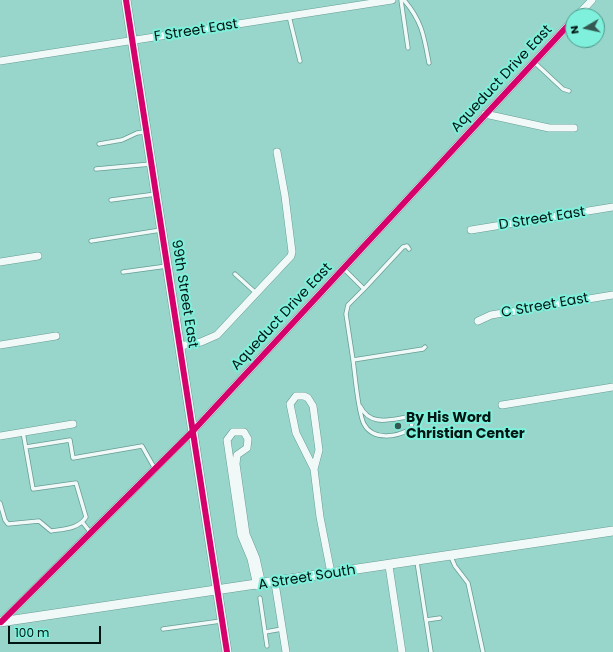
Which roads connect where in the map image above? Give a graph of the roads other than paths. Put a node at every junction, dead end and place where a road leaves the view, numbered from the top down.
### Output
1 (126, 0) edge
2 (392, 0) edge
3 (402, 0) edge
4 (592, 0) edge
5 (584, 8) edge
6 (289, 16) junction
7 (565, 29) edge
8 (132, 41) junction
9 (408, 48) dead end
10 (0, 61) edge
11 (300, 61) dead end
12 (534, 62) junction
13 (429, 63) dead end
14 (569, 91) dead end
15 (485, 114) junction
16 (574, 128) dead end
17 (146, 132) junction
18 (99, 144) dead end
19 (276, 152) dead end
20 (152, 164) junction
21 (96, 169) dead end
22 (156, 194) junction
23 (112, 200) dead end
24 (613, 207) edge
25 (162, 230) junction
26 (471, 230) dead end
27 (91, 241) dead end
28 (409, 249) dead end
29 (38, 256) dead end
30 (0, 262) edge
31 (168, 266) junction
32 (343, 268) junction
33 (123, 272) dead end
34 (235, 274) dead end
35 (364, 290) junction
36 (256, 294) junction
37 (613, 295) edge
38 (478, 320) dead end
39 (56, 336) dead end
40 (0, 346) edge
41 (180, 346) junction
42 (425, 347) dead end
43 (353, 360) junction
44 (613, 387) edge
45 (360, 406) junction
46 (502, 406) dead end
47 (73, 424) dead end
48 (193, 431) junction
49 (23, 432) junction
50 (0, 436) edge
51 (26, 447) junction
52 (314, 468) junction
53 (155, 469) junction
54 (0, 504) edge
55 (83, 523) junction
56 (613, 531) edge
57 (91, 533) junction
58 (451, 556) junction
59 (417, 561) junction
60 (389, 566) junction
61 (331, 573) junction
62 (275, 583) junction
63 (260, 585) junction
64 (217, 592) junction
65 (260, 598) dead end
66 (440, 618) dead end
67 (426, 620) junction
68 (222, 621) junction
69 (0, 622) edge
70 (162, 629) dead end
71 (282, 629) junction
72 (265, 632) junction
73 (267, 646) dead end
74 (227, 652) edge
75 (286, 652) edge
76 (402, 652) edge
77 (431, 652) edge
78 (482, 652) edge

1 - 8 street, 99th Street East
2 - 6 street, F Street East
3 - 9 lane
3 - 13 lane
4 - 5 street
6 - 8 street, F Street East
6 - 11 lane
7 - 12 street, Aqueduct Drive East
8 - 10 street, F Street East
8 - 17 street, 99th Street East
12 - 14 lane
12 - 15 street, Aqueduct Drive East
15 - 16 street
15 - 32 street, Aqueduct Drive East
17 - 18 lane
17 - 20 street, 99th Street East
19 - 36 street
20 - 21 lane
20 - 22 street, 99th Street East
22 - 23 lane
22 - 25 street, 99th Street East
24 - 26 street, D Street East
25 - 27 lane
25 - 31 street, 99th Street East
28 - 35 lane
29 - 30 street
31 - 33 lane
31 - 41 street, 99th Street East
32 - 35 lane
32 - 48 street, Aqueduct Drive East
34 - 36 lane
35 - 43 lane
36 - 41 street
37 - 38 street, C Street East
39 - 40 street
41 - 48 street, 99th Street East
42 - 43 lane
43 - 45 lane
44 - 46 street
45 - 45 lane
47 - 49 street
48 - 53 street, Aqueduct Drive East
48 - 64 street, 99th Street East
49 - 50 street
49 - 51 lane
51 - 53 lane
51 - 55 lane
52 - 52 street
52 - 61 street
53 - 57 street, Aqueduct Drive East
54 - 55 lane
55 - 57 lane
56 - 58 street, A Street South
57 - 69 street, Aqueduct Drive East
58 - 59 street, A Street South
58 - 78 lane
59 - 60 street, A Street South
59 - 67 lane
60 - 61 street, A Street South
60 - 76 street
61 - 62 street, A Street South
62 - 63 street, A Street South
62 - 71 street
63 - 63 street
63 - 64 street, A Street South
64 - 68 street, 99th Street East
64 - 69 street, A Street South
65 - 72 lane
66 - 67 lane
67 - 77 lane
68 - 70 lane
68 - 74 street, 99th Street East
71 - 72 lane
71 - 75 street
72 - 73 lane

